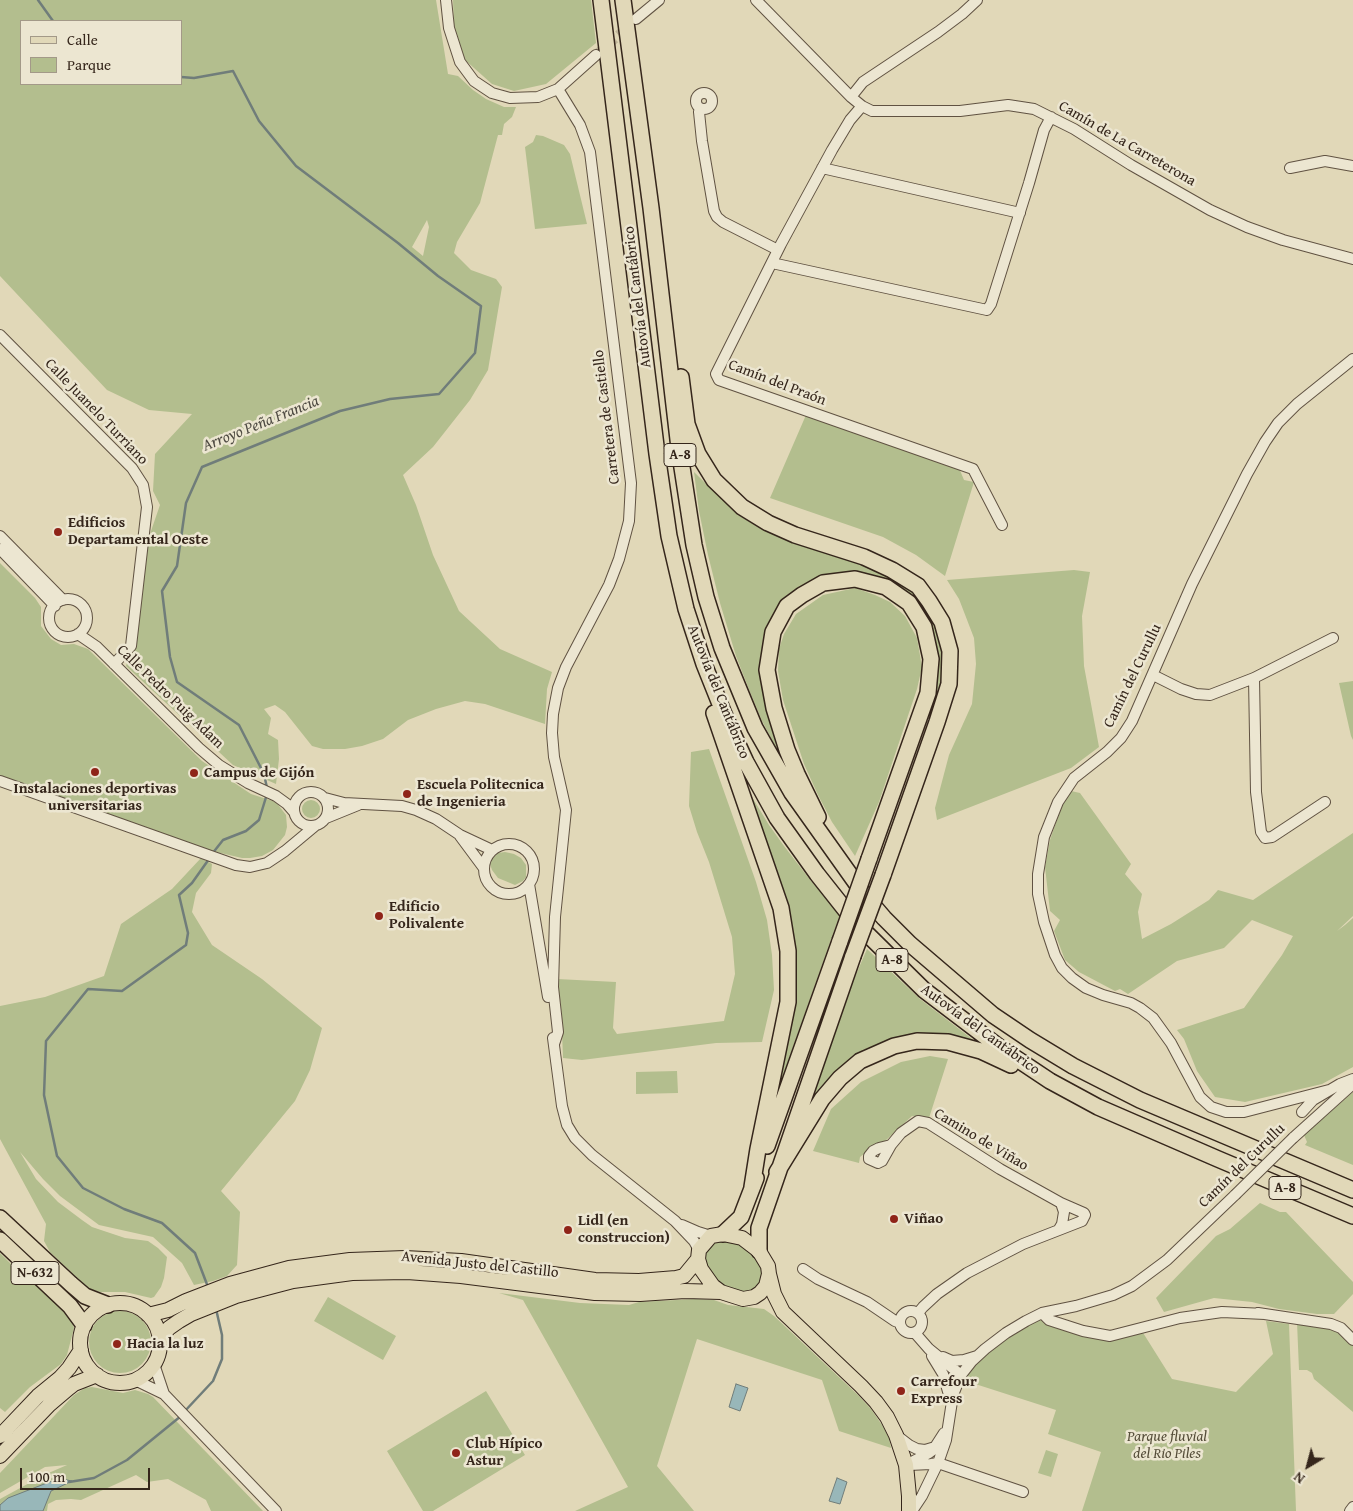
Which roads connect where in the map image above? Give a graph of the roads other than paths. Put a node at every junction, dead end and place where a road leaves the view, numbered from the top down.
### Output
1 (446, 0) edge
2 (601, 0) edge
3 (624, 0) edge
4 (659, 0) edge
5 (756, 0) edge
6 (977, 0) edge
7 (636, 19) tunnel mouth
8 (596, 55) tunnel mouth
9 (558, 89) junction
10 (851, 97) junction
11 (862, 106) junction
12 (700, 108) dead end
13 (1051, 117) junction
14 (641, 139) junction
15 (1353, 166) edge
16 (822, 168) junction
17 (1290, 168) dead end
18 (1020, 213) junction
19 (778, 250) junction
20 (1353, 259) edge
21 (772, 263) junction
22 (0, 336) edge
23 (1353, 360) edge
24 (657, 454) junction
25 (1002, 524) dead end
26 (0, 536) edge
27 (0, 550) edge
28 (59, 603) junction
29 (86, 625) junction
30 (78, 634) junction
31 (1333, 638) dead end
32 (97, 647) junction
33 (114, 664) junction
34 (1153, 675) junction
35 (1254, 678) junction
36 (0, 781) edge
37 (300, 795) junction
38 (276, 796) junction
39 (325, 798) junction
40 (1324, 802) dead end
41 (362, 804) junction
42 (296, 816) junction
43 (326, 818) junction
44 (315, 826) junction
45 (460, 836) junction
46 (287, 849) junction
47 (492, 850) junction
48 (483, 867) junction
49 (850, 873) junction
50 (529, 884) junction
51 (519, 892) junction
52 (537, 928) junction
53 (554, 943) junction
54 (544, 966) junction
55 (554, 1044) junction
56 (1353, 1078) edge
57 (1353, 1084) edge
58 (1329, 1090) junction
59 (1284, 1102) junction
60 (1332, 1103) junction
61 (1302, 1113) junction
62 (1294, 1138) junction
63 (891, 1145) dead end
64 (1218, 1159) junction
65 (777, 1172) junction
66 (752, 1187) junction
67 (1353, 1190) edge
68 (1061, 1203) junction
69 (1353, 1216) edge
70 (0, 1218) edge
71 (675, 1221) junction
72 (1059, 1229) junction
73 (717, 1235) junction
74 (0, 1240) edge
75 (760, 1251) junction
76 (698, 1255) junction
77 (803, 1268) dead end
78 (769, 1274) junction
79 (233, 1290) junction
80 (721, 1292) junction
81 (743, 1299) junction
82 (108, 1305) junction
83 (188, 1308) junction
84 (783, 1312) junction
85 (918, 1313) junction
86 (1042, 1313) junction
87 (148, 1315) junction
88 (900, 1323) junction
89 (84, 1325) junction
90 (915, 1333) junction
91 (160, 1338) junction
92 (1353, 1340) edge
93 (928, 1349) junction
94 (81, 1350) junction
95 (978, 1356) junction
96 (154, 1364) junction
97 (940, 1368) junction
98 (97, 1376) junction
99 (960, 1377) junction
100 (135, 1380) junction
101 (166, 1395) junction
102 (952, 1406) junction
103 (950, 1420) junction
104 (896, 1435) junction
105 (0, 1436) edge
106 (935, 1447) junction
107 (0, 1456) edge
108 (938, 1462) junction
109 (906, 1465) junction
110 (1023, 1492) dead end
111 (1353, 1507) edge
112 (276, 1511) edge
113 (910, 1511) edge
114 (1350, 1511) edge

1 - 9 street
2 - 24 highway, Autovía del Cantábrico / A-8
3 - 14 highway, Autovía del Cantábrico / A-8
4 - 7 street
5 - 10 street, Camín de La Carreterona
6 - 10 street
8 - 9 street
9 - 53 street, Carretera de Castiello
10 - 11 street, Camín de La Carreterona
11 - 13 street, Camín de La Carreterona
11 - 16 street, Camín del Praón
12 - 19 street
13 - 18 street
13 - 20 street, Camín de La Carreterona
14 - 49 highway, Autovía del Cantábrico / A-8
14 - 65 highway, bridge
15 - 17 street
16 - 18 street
16 - 19 street, Camín del Praón
18 - 21 street
19 - 21 street, Camín del Praón
21 - 25 street, Camín del Praón
22 - 33 street, Calle Juanelo Turriano
23 - 34 street, Camín del Curullu
24 - 64 highway, Autovía del Cantábrico / A-8
24 - 66 highway
26 - 28 street
27 - 28 street
28 - 29 street
28 - 30 street
29 - 30 street
29 - 32 street, Calle Pedro Puig Adam
30 - 32 street, Calle Pedro Puig Adam
31 - 35 street
32 - 33 street, Calle Pedro Puig Adam
33 - 38 street, Calle Pedro Puig Adam
34 - 35 street
34 - 59 street, Camín del Curullu
35 - 40 street
36 - 46 street
37 - 38 street, Calle Pedro Puig Adam
37 - 39 street
37 - 42 street
38 - 42 street, Calle Pedro Puig Adam
39 - 41 street
39 - 43 street
41 - 43 street
41 - 45 street
42 - 44 street
42 - 46 street
43 - 44 street
44 - 46 street
45 - 47 street
45 - 48 street
47 - 48 street
47 - 50 street
48 - 51 street
49 - 66 highway, bridge
49 - 67 highway, Autovía del Cantábrico / A-8
50 - 51 street
50 - 52 street
51 - 52 street
52 - 54 street
53 - 54 street, Carretera de Castiello
53 - 55 street, Carretera de Castiello
54 - 55 street, Carretera de Castiello
55 - 71 street, Carretera de Castiello
56 - 58 street
57 - 60 street
58 - 59 street
58 - 61 street
59 - 61 street, Camín del Curullu
60 - 61 street
60 - 62 street
61 - 62 street, Camín del Curullu
62 - 86 street, Camín del Curullu, bridge
63 - 68 street, Camino de Viñao
64 - 65 highway
64 - 69 highway, Autovía del Cantábrico / A-8
65 - 75 highway
66 - 73 highway
68 - 72 street
68 - 72 street, Camino de Viñao
70 - 82 highway, N-632
71 - 73 street, Carretera de Castiello
71 - 76 street, Carretera de Castiello
72 - 85 street, Camino de Viñao
73 - 75 main road
73 - 76 main road
74 - 89 highway, N-632
75 - 78 main road
76 - 79 main road, Avenida Justo del Castillo
76 - 80 main road
77 - 88 street
78 - 81 main road
78 - 84 main road
79 - 80 main road, Avenida Justo del Castillo
79 - 83 main road, Avenida Justo del Castillo
80 - 81 main road
81 - 84 main road
82 - 87 main road, N-632
82 - 89 main road
83 - 87 main road, Avenida Justo del Castillo
83 - 91 main road, Avenida Justo del Castillo
84 - 104 main road
85 - 88 street
85 - 90 street
86 - 92 street
86 - 95 street, Camín del Curullu
87 - 91 main road
88 - 90 street
89 - 94 main road
90 - 93 street
91 - 96 main road
93 - 95 street
93 - 97 street
93 - 99 street
94 - 98 main road
94 - 105 main road
95 - 99 street, Camín del Curullu
96 - 100 main road
96 - 101 street
97 - 99 street
97 - 102 street
98 - 100 main road
98 - 107 main road
99 - 102 street
100 - 101 street
101 - 112 street
102 - 103 street
103 - 106 street
103 - 108 street
104 - 106 street
104 - 109 main road
106 - 109 street
108 - 109 street
108 - 110 street
108 - 113 street
109 - 113 main road
111 - 114 street

